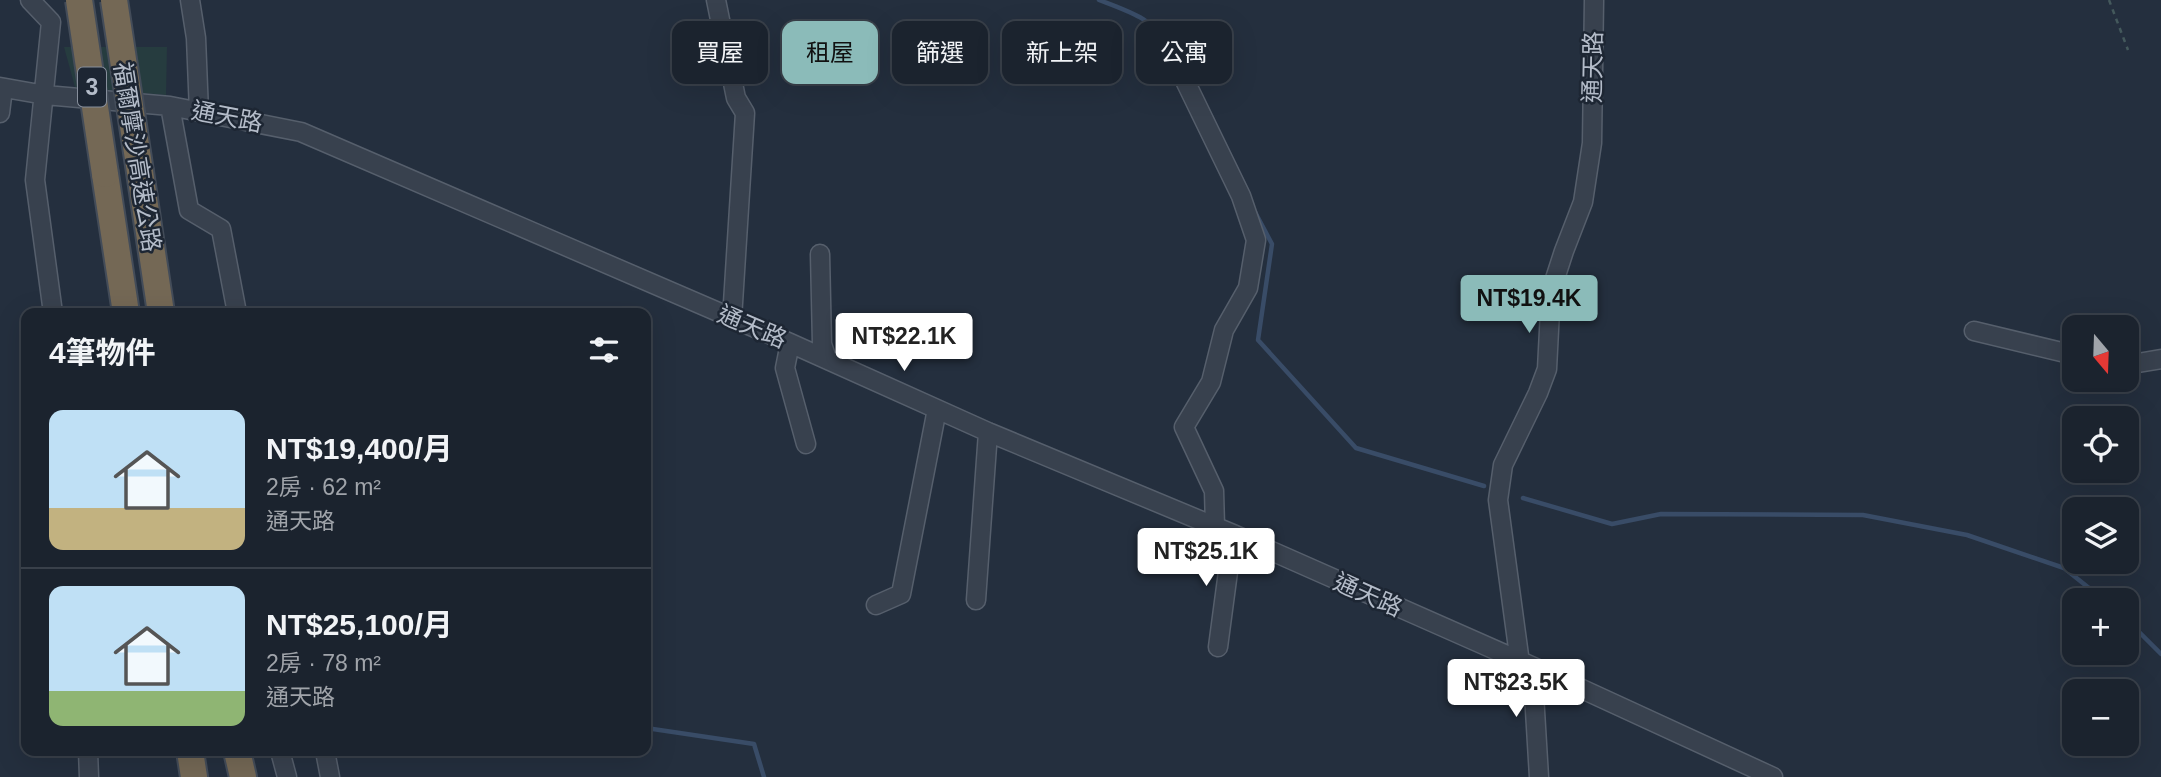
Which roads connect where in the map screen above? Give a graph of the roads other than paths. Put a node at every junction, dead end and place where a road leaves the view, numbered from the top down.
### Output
1 (30, 0) edge
2 (79, 0) edge
3 (114, 0) edge
4 (190, 0) edge
5 (716, 0) edge
6 (1594, 0) edge
7 (1187, 84) edge
8 (1, 87) edge
9 (45, 95) junction
10 (170, 106) junction
11 (199, 112) junction
12 (0, 113) edge
13 (820, 254) dead end
14 (52, 308) edge
15 (125, 308) edge
16 (160, 308) edge
17 (236, 308) edge
18 (732, 318) junction
19 (1974, 331) dead end
20 (790, 343) junction
21 (2062, 352) edge
22 (827, 359) junction
23 (2161, 359) edge
24 (2139, 363) edge
25 (937, 409) junction
26 (988, 432) junction
27 (806, 444) dead end
28 (1215, 526) junction
29 (1233, 534) junction
30 (976, 600) dead end
31 (876, 605) dead end
32 (1218, 647) dead end
33 (1520, 663) junction
34 (1545, 672) junction
35 (88, 756) edge
36 (182, 756) edge
37 (191, 756) edge
38 (234, 756) edge
39 (236, 756) edge
40 (281, 756) edge
41 (326, 756) edge
42 (89, 777) edge
43 (183, 777) edge
44 (194, 777) edge
45 (236, 777) edge
46 (243, 777) edge
47 (287, 777) edge
48 (330, 777) edge
49 (1539, 777) edge
50 (1773, 777) edge

1 - 9 street
2 - 15 highway, 福爾摩沙高速公路 / 3, bridge
3 - 16 highway, 福爾摩沙高速公路 / 3, bridge
4 - 11 street
5 - 18 street
6 - 33 street, 通天路
7 - 28 street
8 - 9 street, 通天路
8 - 12 street
9 - 10 street, 通天路
9 - 14 street
10 - 11 street, 通天路
10 - 17 street
11 - 18 street, 通天路
13 - 22 street
18 - 20 street, 通天路
19 - 21 street
20 - 22 street, 通天路
20 - 27 street
22 - 25 street, 通天路
23 - 24 street
25 - 26 street, 通天路
25 - 31 street
26 - 28 street, 通天路
26 - 30 street
28 - 29 street, 通天路
29 - 32 street
29 - 33 street, 通天路
33 - 34 street, 通天路
34 - 49 street
34 - 50 street, 通天路
35 - 42 street
36 - 43 highway
37 - 44 highway
38 - 45 highway
39 - 46 highway
40 - 47 street
41 - 48 street

